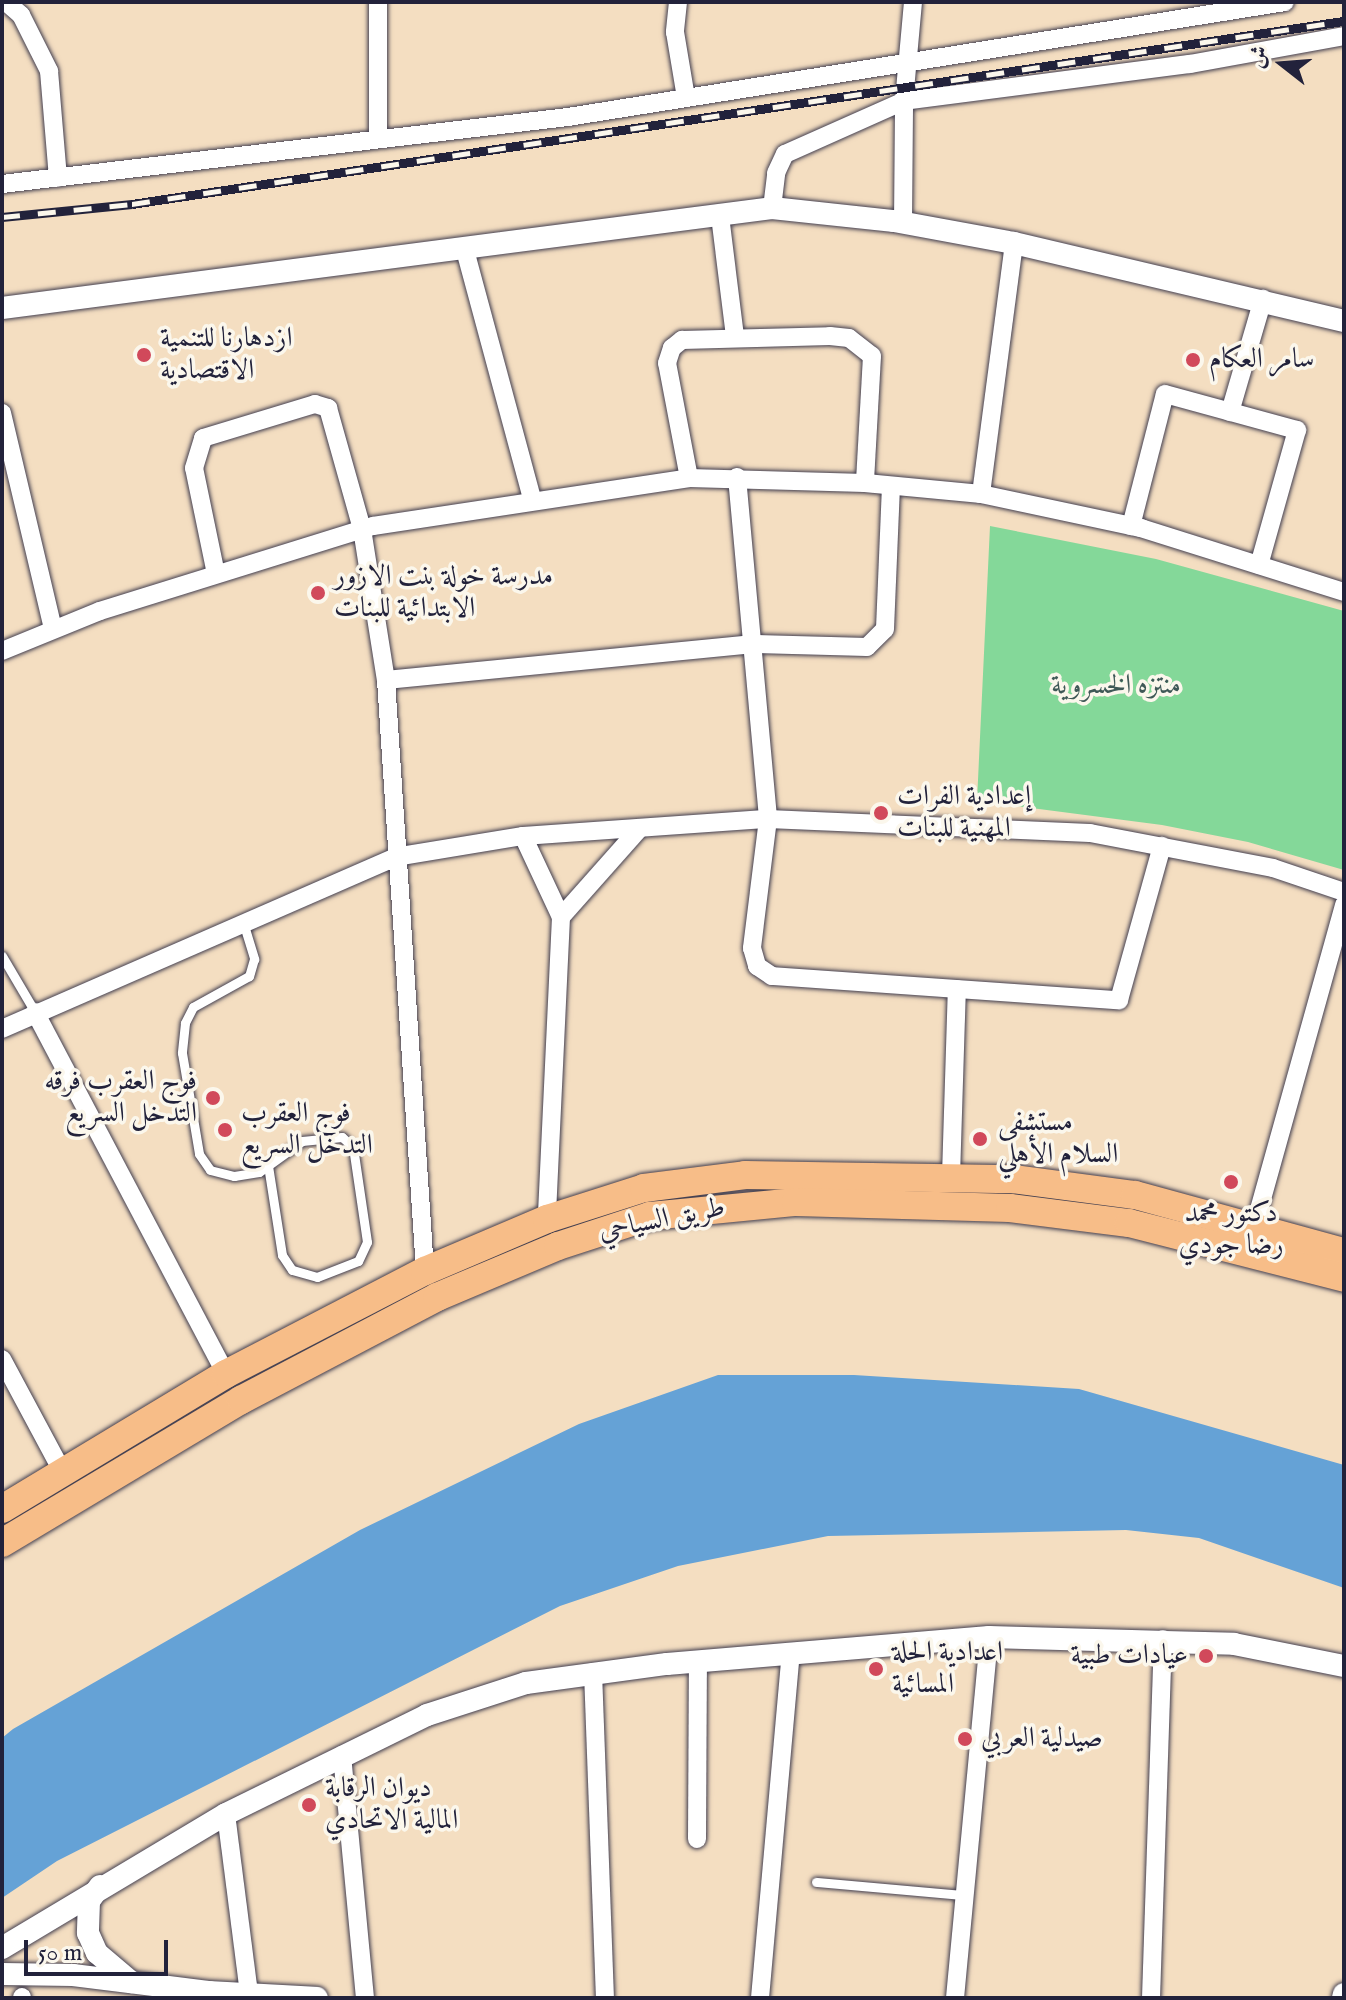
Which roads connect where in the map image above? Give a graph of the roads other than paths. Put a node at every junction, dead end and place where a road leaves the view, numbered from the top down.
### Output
1 (6, 2) edge
2 (378, 2) edge
3 (678, 2) edge
4 (913, 2) edge
5 (1285, 2) edge
6 (1247, 4) edge
7 (1344, 36) edge
8 (906, 62) junction
9 (686, 98) junction
10 (904, 101) junction
11 (378, 136) junction
12 (58, 178) junction
13 (2, 184) edge
14 (772, 208) junction
15 (720, 216) junction
16 (903, 223) junction
17 (1014, 243) junction
18 (465, 250) junction
19 (1263, 299) junction
20 (2, 308) edge
21 (1344, 321) edge
22 (735, 337) junction
23 (1230, 412) junction
24 (2, 413) edge
25 (737, 477) junction
26 (689, 478) junction
27 (865, 483) junction
28 (891, 486) junction
29 (981, 494) junction
30 (532, 499) junction
31 (1131, 526) junction
32 (362, 529) junction
33 (1259, 565) junction
34 (216, 574) junction
35 (1344, 592) edge
36 (53, 629) junction
37 (756, 644) junction
38 (2, 651) edge
39 (386, 680) junction
40 (768, 819) junction
41 (639, 829) junction
42 (523, 836) junction
43 (1162, 846) junction
44 (395, 857) junction
45 (1344, 892) edge
46 (1344, 905) edge
47 (561, 917) junction
48 (243, 922) junction
49 (2, 956) edge
50 (957, 989) junction
51 (35, 1012) junction
52 (2, 1029) edge
53 (268, 1166) junction
54 (951, 1176) junction
55 (709, 1179) junction
56 (667, 1184) junction
57 (711, 1207) junction
58 (672, 1213) junction
59 (547, 1219) junction
60 (1255, 1224) junction
61 (1344, 1252) edge
62 (425, 1271) junction
63 (1344, 1278) edge
64 (267, 1353) junction
65 (2, 1359) edge
66 (226, 1374) junction
67 (281, 1379) junction
68 (161, 1412) junction
69 (172, 1440) junction
70 (62, 1471) junction
71 (2, 1509) edge
72 (2, 1543) edge
73 (989, 1637) junction
74 (1163, 1639) junction
75 (791, 1654) junction
76 (698, 1661) junction
77 (1344, 1666) edge
78 (593, 1672) junction
79 (342, 1755) junction
80 (226, 1814) junction
81 (697, 1839) dead end
82 (816, 1882) dead end
83 (101, 1885) junction
84 (963, 1895) junction
85 (2, 1948) edge
86 (2, 1974) edge
87 (146, 1989) edge
88 (249, 1993) junction
89 (210, 1995) edge
90 (317, 1998) edge
91 (365, 1998) edge
92 (605, 1998) edge
93 (760, 1998) edge
94 (955, 1998) edge
95 (1151, 1998) edge

1 - 12 street
2 - 11 street
3 - 9 street
4 - 8 street
5 - 6 street
6 - 8 street
7 - 10 street
8 - 9 street
8 - 10 street
9 - 11 street
10 - 14 street
10 - 16 street
11 - 12 street
12 - 13 street
14 - 15 street
14 - 16 street
15 - 18 street
15 - 22 street
16 - 17 street
17 - 19 street
17 - 29 street
18 - 20 street
18 - 30 street
19 - 21 street
19 - 23 street
22 - 26 street
22 - 27 street
23 - 31 street
23 - 33 street
24 - 36 street
25 - 26 street
25 - 27 street
25 - 37 street
26 - 30 street
27 - 28 street
28 - 29 street
28 - 37 street
29 - 31 street
30 - 32 street
31 - 33 street
32 - 34 street
32 - 34 street
32 - 39 street
33 - 35 street
34 - 36 street
36 - 38 street
37 - 39 street
37 - 40 street
39 - 44 street
40 - 41 street
40 - 43 street
40 - 50 street
41 - 42 street
41 - 47 street
42 - 44 street
42 - 47 street
43 - 45 street
43 - 50 street
44 - 48 street
44 - 62 street
46 - 60 street
47 - 59 street
48 - 51 street
48 - 53 lane
49 - 51 lane
50 - 54 street
51 - 52 street
51 - 66 street
53 - 53 lane
54 - 55 main road, طريق السياحي
54 - 60 main road, طريق السياحي
55 - 56 main road, طريق السياحي
55 - 57 main road
56 - 58 main road
56 - 59 main road, طريق السياحي
57 - 58 main road, طريق السياحي
57 - 63 main road, طريق السياحي
58 - 67 main road, طريق السياحي
59 - 62 main road, طريق السياحي
60 - 61 main road, طريق السياحي
62 - 64 main road, طريق السياحي
64 - 66 main road, طريق السياحي
64 - 67 main road
65 - 70 street
66 - 68 main road, طريق السياحي
67 - 69 main road, طريق السياحي
68 - 69 main road
68 - 70 main road, طريق السياحي
69 - 72 main road, طريق السياحي
70 - 71 main road, طريق السياحي
73 - 74 street
73 - 75 street
73 - 84 street
74 - 77 street
74 - 95 street
75 - 76 street
75 - 93 street
76 - 78 street
76 - 81 street
78 - 79 street
78 - 92 street
79 - 80 street
79 - 91 street
80 - 83 street
80 - 88 street
82 - 84 lane
83 - 85 street
83 - 87 street
84 - 94 street
86 - 87 street
87 - 89 street
88 - 89 street
88 - 90 street

